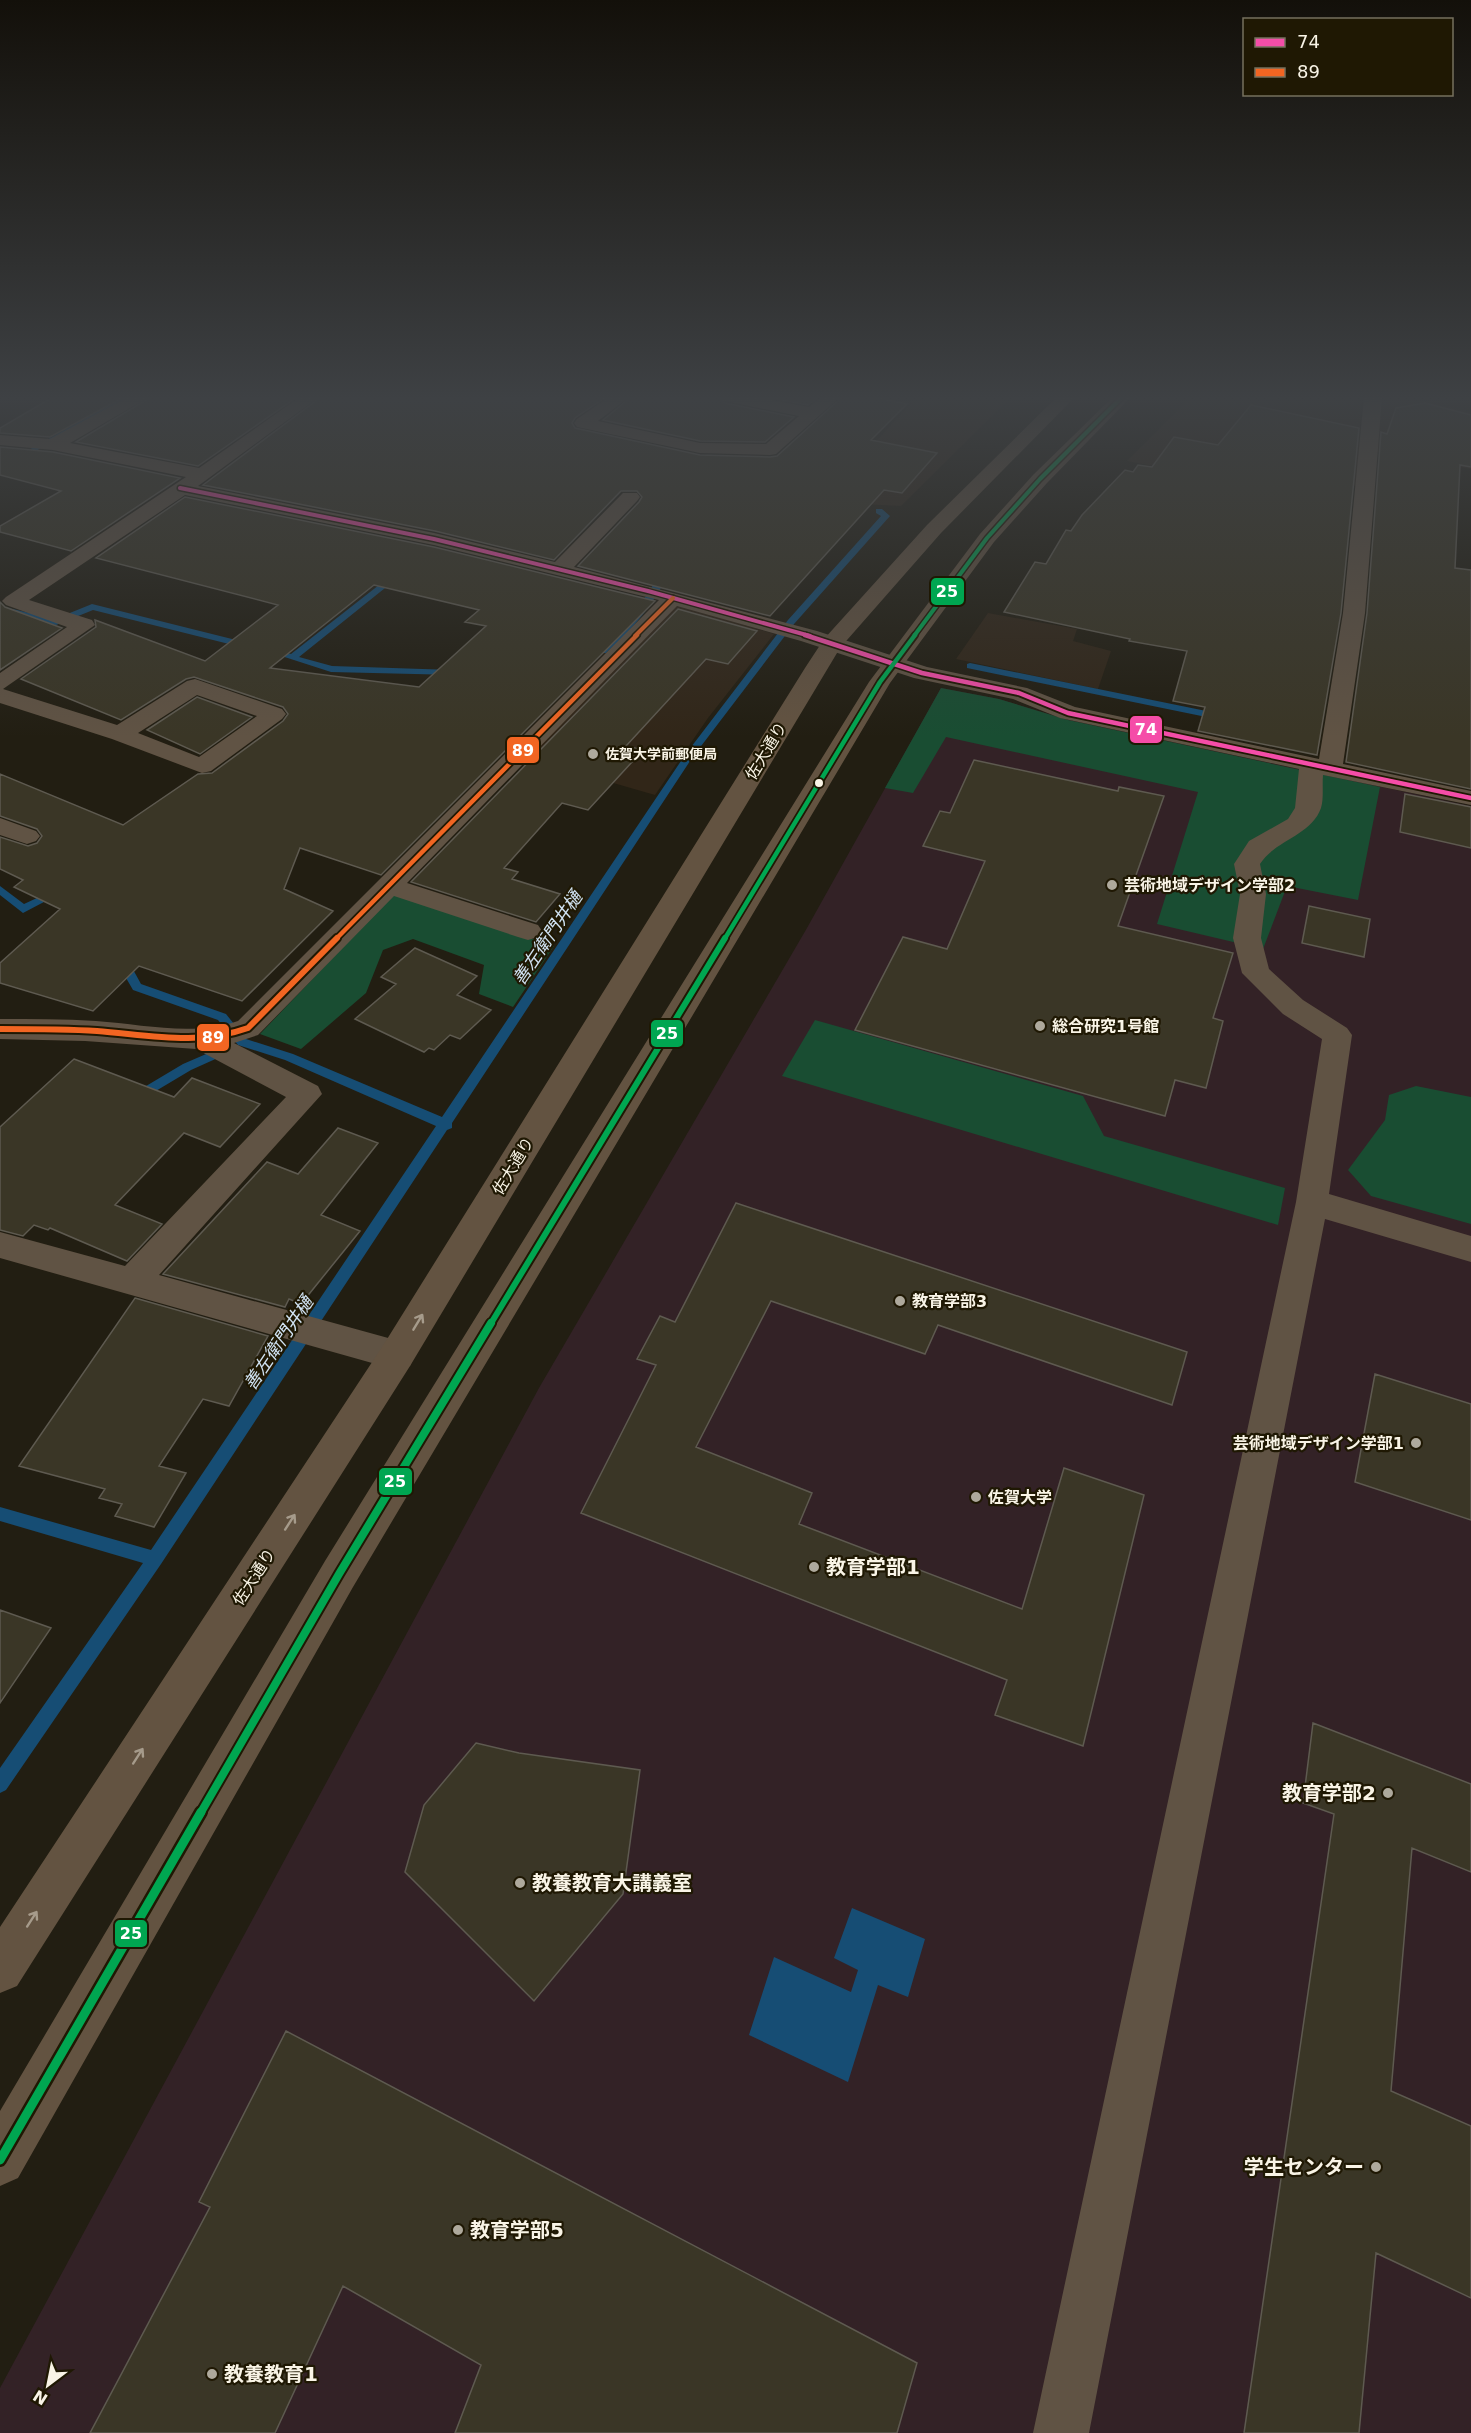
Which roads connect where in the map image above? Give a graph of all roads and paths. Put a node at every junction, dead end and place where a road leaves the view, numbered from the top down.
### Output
1 (147, 511) edge
2 (292, 511) edge
3 (617, 511) edge
4 (952, 511) edge
5 (1012, 511) edge
6 (1363, 511) edge
7 (559, 570) junction
8 (661, 595) junction
9 (832, 644) junction
10 (892, 664) junction
11 (0, 683) edge
12 (0, 695) edge
13 (120, 734) junction
14 (1321, 767) junction
15 (1471, 798) edge
16 (0, 826) edge
17 (27, 836) dead end
18 (389, 886) junction
19 (528, 931) dead end
20 (0, 1029) edge
21 (225, 1041) junction
22 (1312, 1202) junction
23 (0, 1245) edge
24 (1471, 1249) edge
25 (131, 1282) junction
26 (398, 1355) junction
27 (0, 1969) edge
28 (0, 2160) edge
29 (1061, 2433) edge

1 - 11 street
2 - 7 street
3 - 7 street
4 - 9 main road, 佐大通り
5 - 10 main road
6 - 14 street
7 - 8 street
8 - 9 street
8 - 18 street
9 - 10 street
26 -> 9 main road, 佐大通り
10 - 14 street
10 - 28 main road
12 - 13 street
13 - 13 street
14 - 15 street
14 - 22 street
16 - 17 street
18 - 19 street
18 - 21 street
20 - 21 street
21 - 25 street
22 - 24 street
22 - 29 street
23 - 25 street
25 - 26 street
27 -> 26 main road, 佐大通り

